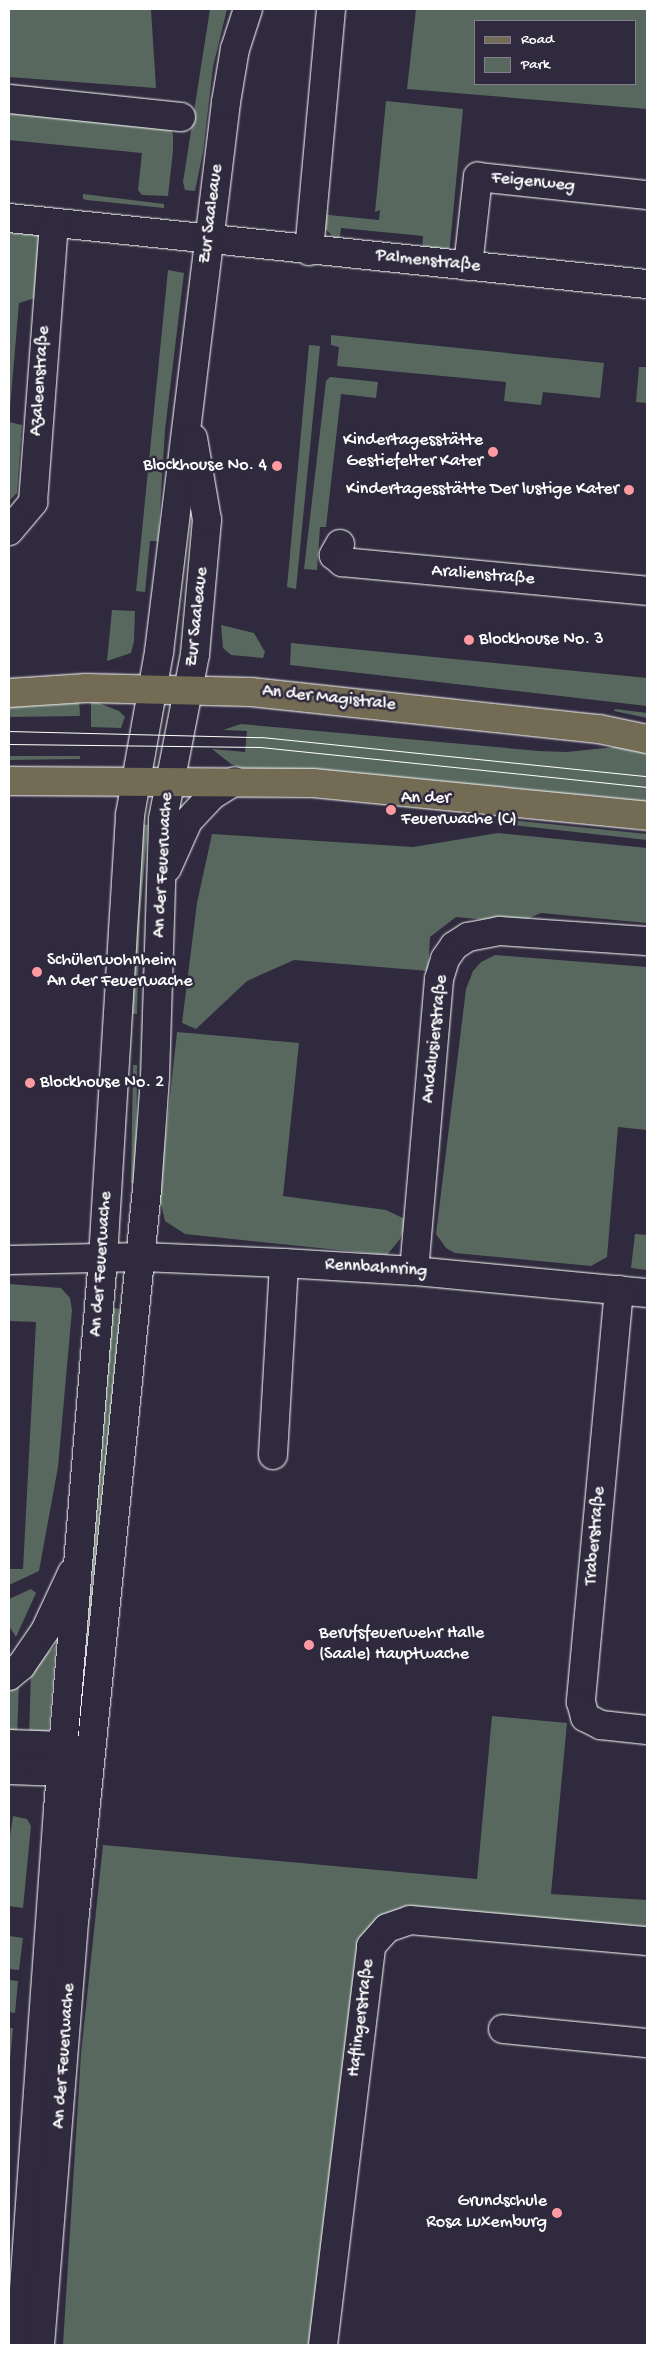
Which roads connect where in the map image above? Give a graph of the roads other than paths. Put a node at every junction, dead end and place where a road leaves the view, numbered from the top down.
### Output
1 (248, 9) edge
2 (330, 9) edge
3 (9, 99) edge
4 (181, 117) dead end
5 (647, 194) edge
6 (9, 218) edge
7 (54, 223) junction
8 (209, 239) junction
9 (309, 251) junction
10 (468, 266) junction
11 (647, 284) edge
12 (189, 422) junction
13 (9, 530) edge
14 (340, 544) dead end
15 (647, 592) edge
16 (152, 688) junction
17 (190, 689) junction
18 (9, 693) edge
19 (647, 739) edge
20 (9, 781) edge
21 (135, 781) junction
22 (169, 781) junction
23 (235, 781) junction
24 (647, 816) edge
25 (162, 879) junction
26 (647, 942) edge
27 (142, 1257) junction
28 (104, 1258) junction
29 (9, 1260) edge
30 (284, 1263) junction
31 (414, 1271) junction
32 (619, 1290) junction
33 (647, 1292) edge
34 (273, 1455) dead end
35 (78, 1560) junction
36 (9, 1676) edge
37 (647, 1730) edge
38 (9, 1744) edge
39 (73, 1758) junction
40 (9, 1770) edge
41 (58, 1810) junction
42 (647, 1941) edge
43 (503, 2029) dead end
44 (647, 2043) edge
45 (20, 2345) edge
46 (40, 2345) edge
47 (323, 2345) edge

1 - 8 street, Zur Saaleaue
2 - 9 street
3 - 4 street
5 - 10 street, Feigenweg
6 - 7 street
7 - 8 street
7 - 13 street, Azaleenstraße
8 - 9 street, Palmenstraße
8 - 12 street, Zur Saaleaue
9 - 10 street, Palmenstraße
10 - 11 street, Palmenstraße
12 - 16 street, Zur Saaleaue
12 - 17 street, Zur Saaleaue
14 - 15 street, Aralienstraße
16 - 17 main road, An der Magistrale
16 - 18 main road, An der Magistrale
16 - 21 street, Zur Saaleaue
17 - 19 main road, An der Magistrale
17 - 22 street, Zur Saaleaue
20 - 21 main road
21 - 22 main road
21 - 28 street, An der Feuerwache
22 - 23 main road
22 - 25 street, An der Feuerwache
23 - 24 main road
23 - 25 street
25 - 27 street, An der Feuerwache
26 - 31 street, Andalusierstraße
27 - 28 street, Rennbahnring
27 - 30 street, Rennbahnring
27 - 39 street, An der Feuerwache
28 - 29 street, Rennbahnring
28 - 35 street, An der Feuerwache
30 - 31 street, Rennbahnring
30 - 34 street
31 - 32 street, Rennbahnring
32 - 33 street, Rennbahnring
32 - 37 street, Traberstraße
35 - 36 street
35 - 39 street, An der Feuerwache
38 - 39 street
39 - 40 street
39 - 41 street, An der Feuerwache
39 - 46 street, An der Feuerwache
40 - 41 street
41 - 45 street, An der Feuerwache
42 - 47 street, Haflingerstraße
43 - 44 street

